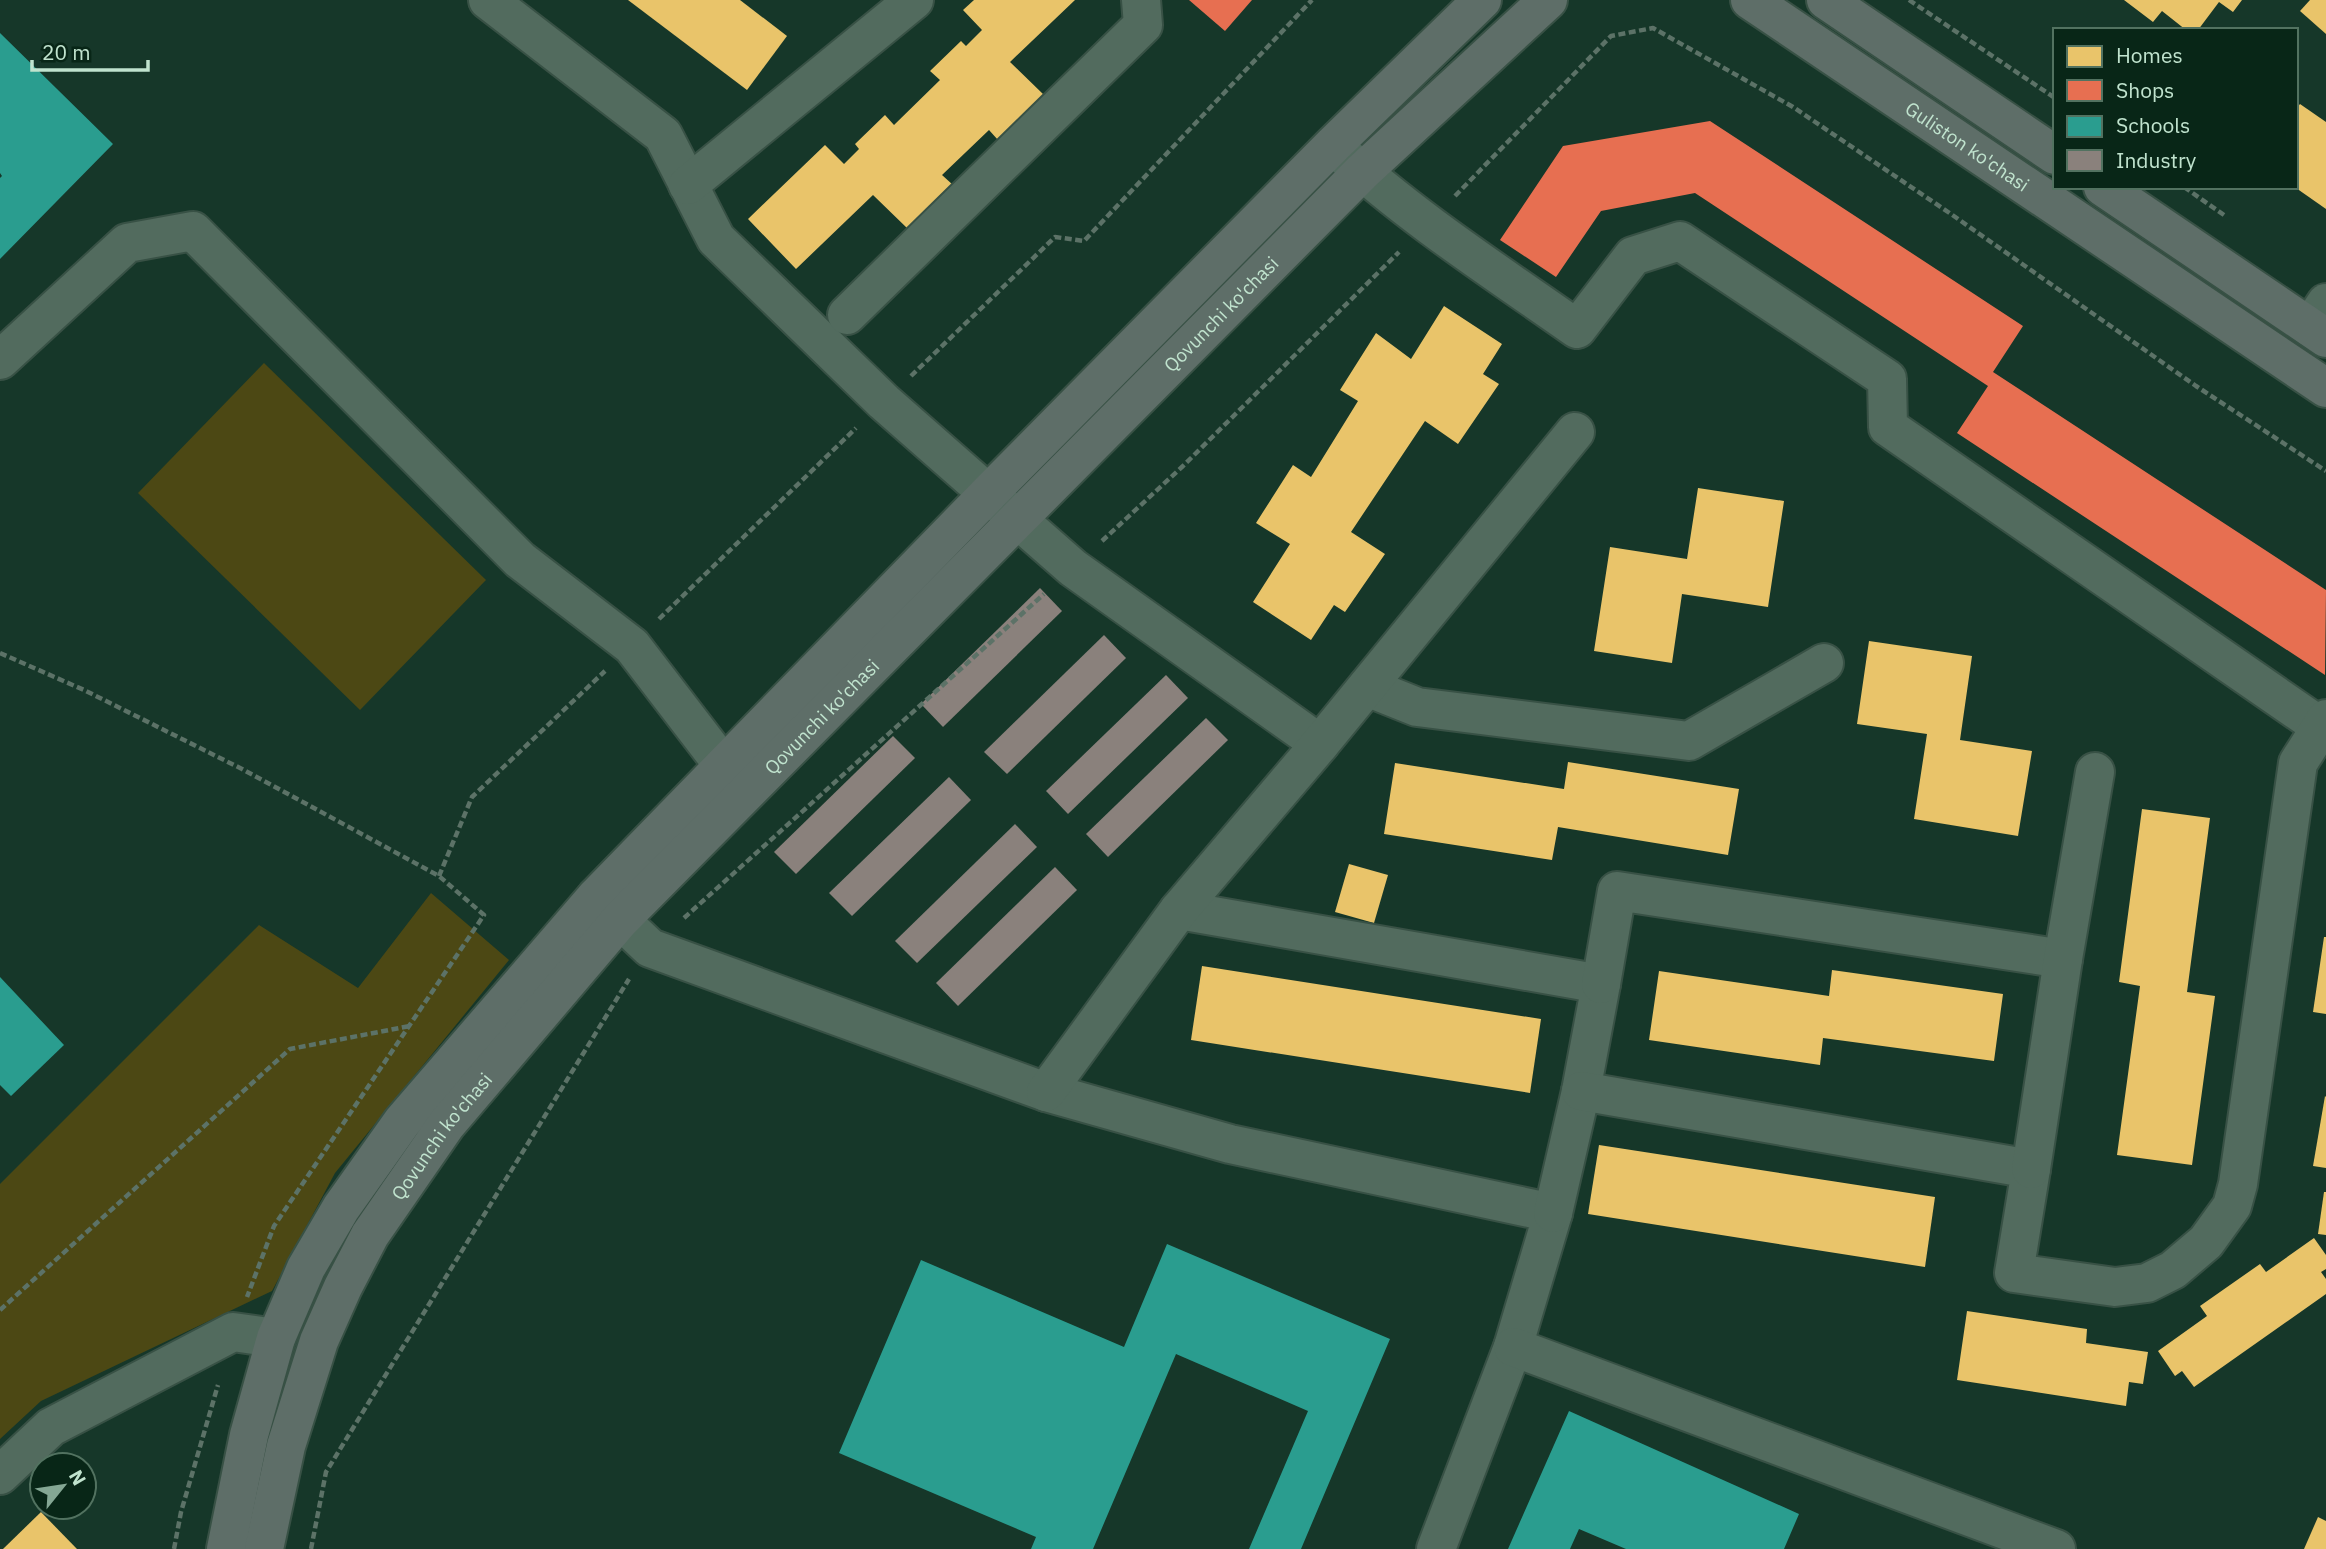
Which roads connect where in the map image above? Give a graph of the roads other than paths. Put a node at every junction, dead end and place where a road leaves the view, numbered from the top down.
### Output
1 (488, 0) edge
2 (914, 0) edge
3 (1141, 0) edge
4 (1482, 0) edge
5 (1548, 0) edge
6 (1750, 0) edge
7 (1826, 0) edge
8 (1333, 145) junction
9 (2053, 154) edge
10 (1362, 172) junction
11 (688, 185) junction
12 (2106, 189) edge
13 (847, 315) dead end
14 (2321, 323) edge
15 (0, 360) edge
16 (2326, 388) edge
17 (1575, 432) dead end
18 (989, 493) junction
19 (1018, 519) junction
20 (1824, 663) dead end
21 (1367, 687) junction
22 (2323, 723) edge
23 (1320, 744) junction
24 (723, 766) junction
25 (2095, 772) dead end
26 (608, 909) junction
27 (1180, 910) junction
28 (2063, 959) junction
29 (1601, 984) junction
30 (1581, 1091) junction
31 (1046, 1092) junction
32 (2031, 1169) junction
33 (1553, 1213) junction
34 (276, 1338) junction
35 (1513, 1348) junction
36 (0, 1475) edge
37 (226, 1549) edge
38 (264, 1549) edge
39 (1436, 1549) edge
40 (2056, 1549) edge

1 - 11 street
2 - 11 street
3 - 13 street
4 - 8 main road, Qovunchi ko'chasi
5 - 10 main road, Qovunchi ko'chasi
6 - 16 main road, Guliston ko'chasi
7 - 9 main road
8 - 10 street
8 - 18 main road, Qovunchi ko'chasi
10 - 19 main road, Qovunchi ko'chasi
10 - 22 street
11 - 18 street
12 - 14 main road
15 - 24 street
17 - 21 street
18 - 19 street
18 - 24 main road, Qovunchi ko'chasi
19 - 23 street
19 - 26 main road, Qovunchi ko'chasi
20 - 21 street
21 - 23 street
22 - 32 street
23 - 27 street
24 - 26 main road, Qovunchi ko'chasi
25 - 28 street
26 - 31 street
26 - 34 main road, Qovunchi ko'chasi
26 - 38 main road, Qovunchi ko'chasi
27 - 29 street
27 - 31 street
28 - 29 street
28 - 32 street
29 - 30 street
30 - 32 street
30 - 33 street
31 - 33 street
33 - 35 street
34 - 36 street
34 - 37 main road, Qovunchi ko'chasi
35 - 39 street
35 - 40 street

